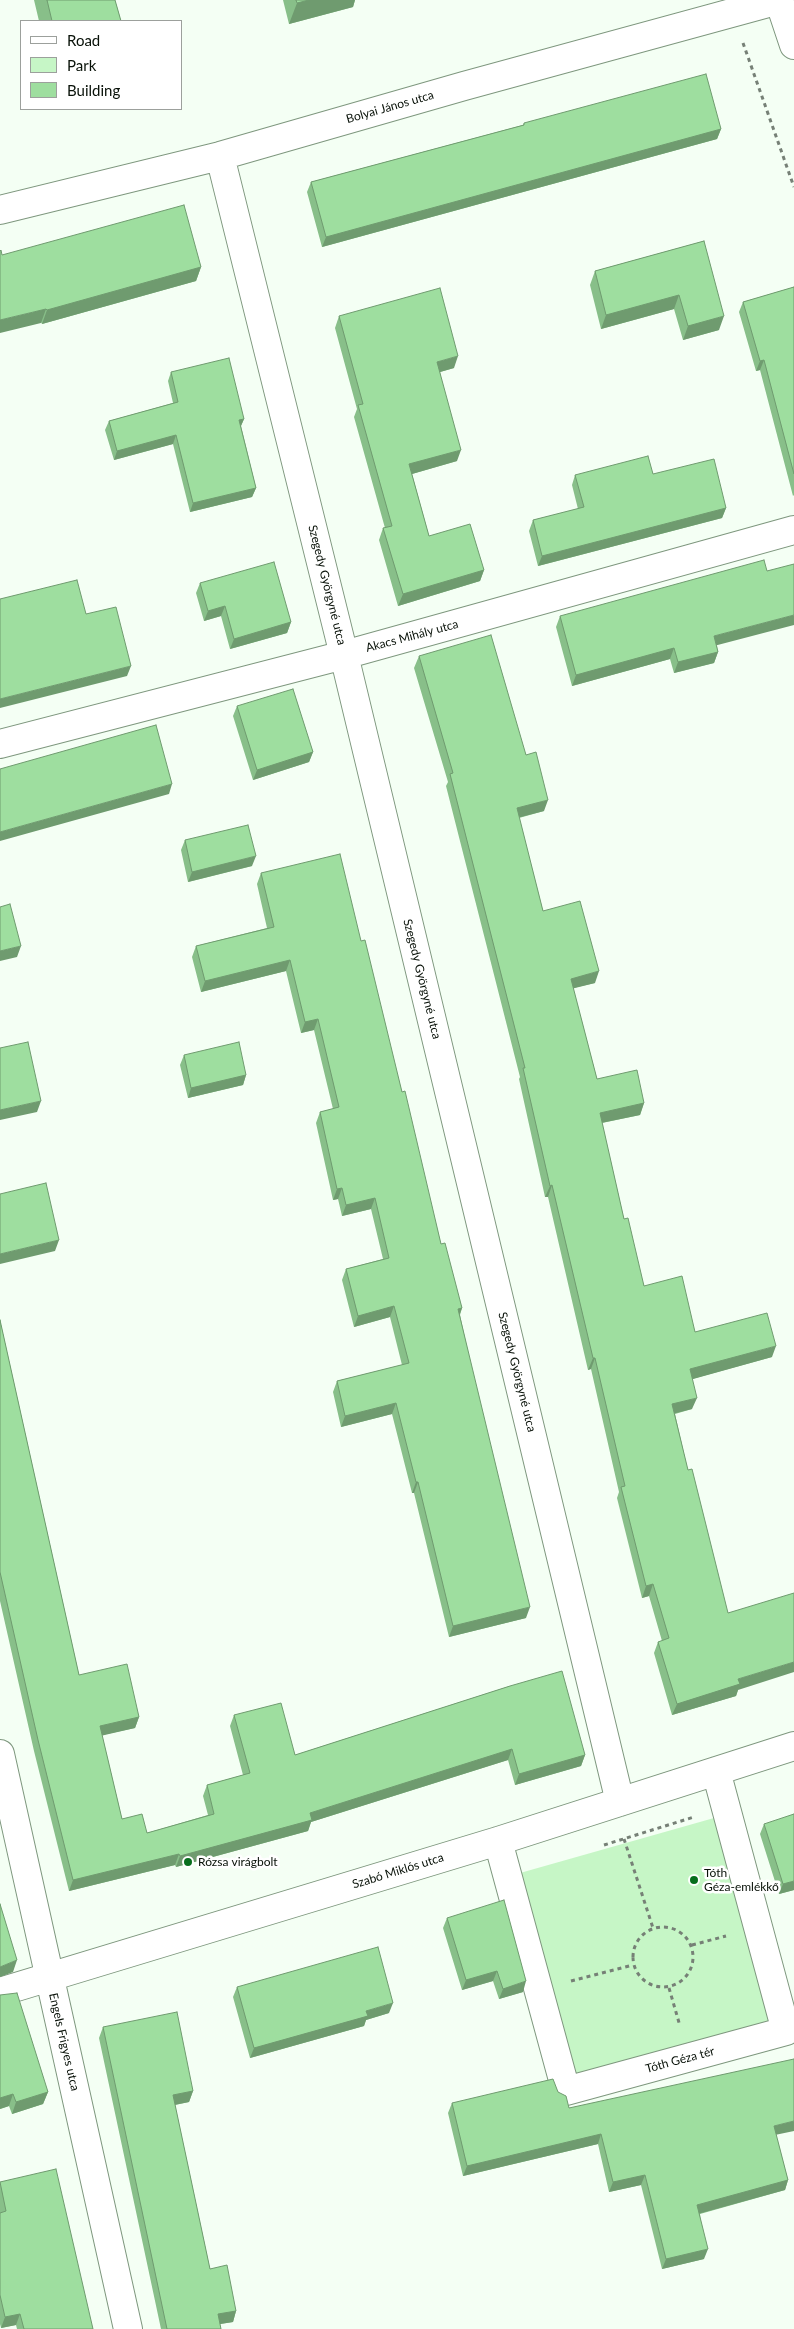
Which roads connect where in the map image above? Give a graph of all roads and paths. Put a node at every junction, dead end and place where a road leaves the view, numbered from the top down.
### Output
1 (779, 0) edge
2 (732, 12) junction
3 (794, 45) edge
4 (220, 156) junction
5 (794, 187) edge
6 (0, 210) edge
7 (794, 530) edge
8 (344, 655) junction
9 (0, 744) edge
10 (794, 1746) edge
11 (0, 1754) edge
12 (716, 1771) junction
13 (620, 1802) junction
14 (725, 1808) junction
15 (624, 1839) junction
16 (498, 1841) junction
17 (596, 1847) dead end
18 (653, 1928) junction
19 (633, 1965) junction
20 (50, 1976) junction
21 (538, 1990) junction
22 (0, 1992) edge
23 (128, 2329) edge

1 - 2 street, Bolyai János utca
1 - 3 street
2 - 4 street, Bolyai János utca
2 - 5 path
4 - 6 street, Bolyai János utca
4 - 8 street, Szegedy Györgyné utca
7 - 8 street, Akacs Mihály utca
8 - 9 street, Akacs Mihály utca
8 - 13 street, Szegedy Györgyné utca
10 - 12 street, Szabó Miklós utca
11 - 20 street, Engels Frigyes utca
12 - 13 street, Szabó Miklós utca
12 - 14 street, Tóth Géza tér
13 - 16 street, Szabó Miklós utca
14 - 15 path
14 - 21 street, Tóth Géza tér
15 - 17 path
15 - 18 path
16 - 20 street, Szabó Miklós utca
16 - 21 street, Tóth Géza tér
18 - 19 path
18 - 19 path
19 - 21 path
20 - 22 street, Szabó Miklós utca
20 - 23 street, Engels Frigyes utca

